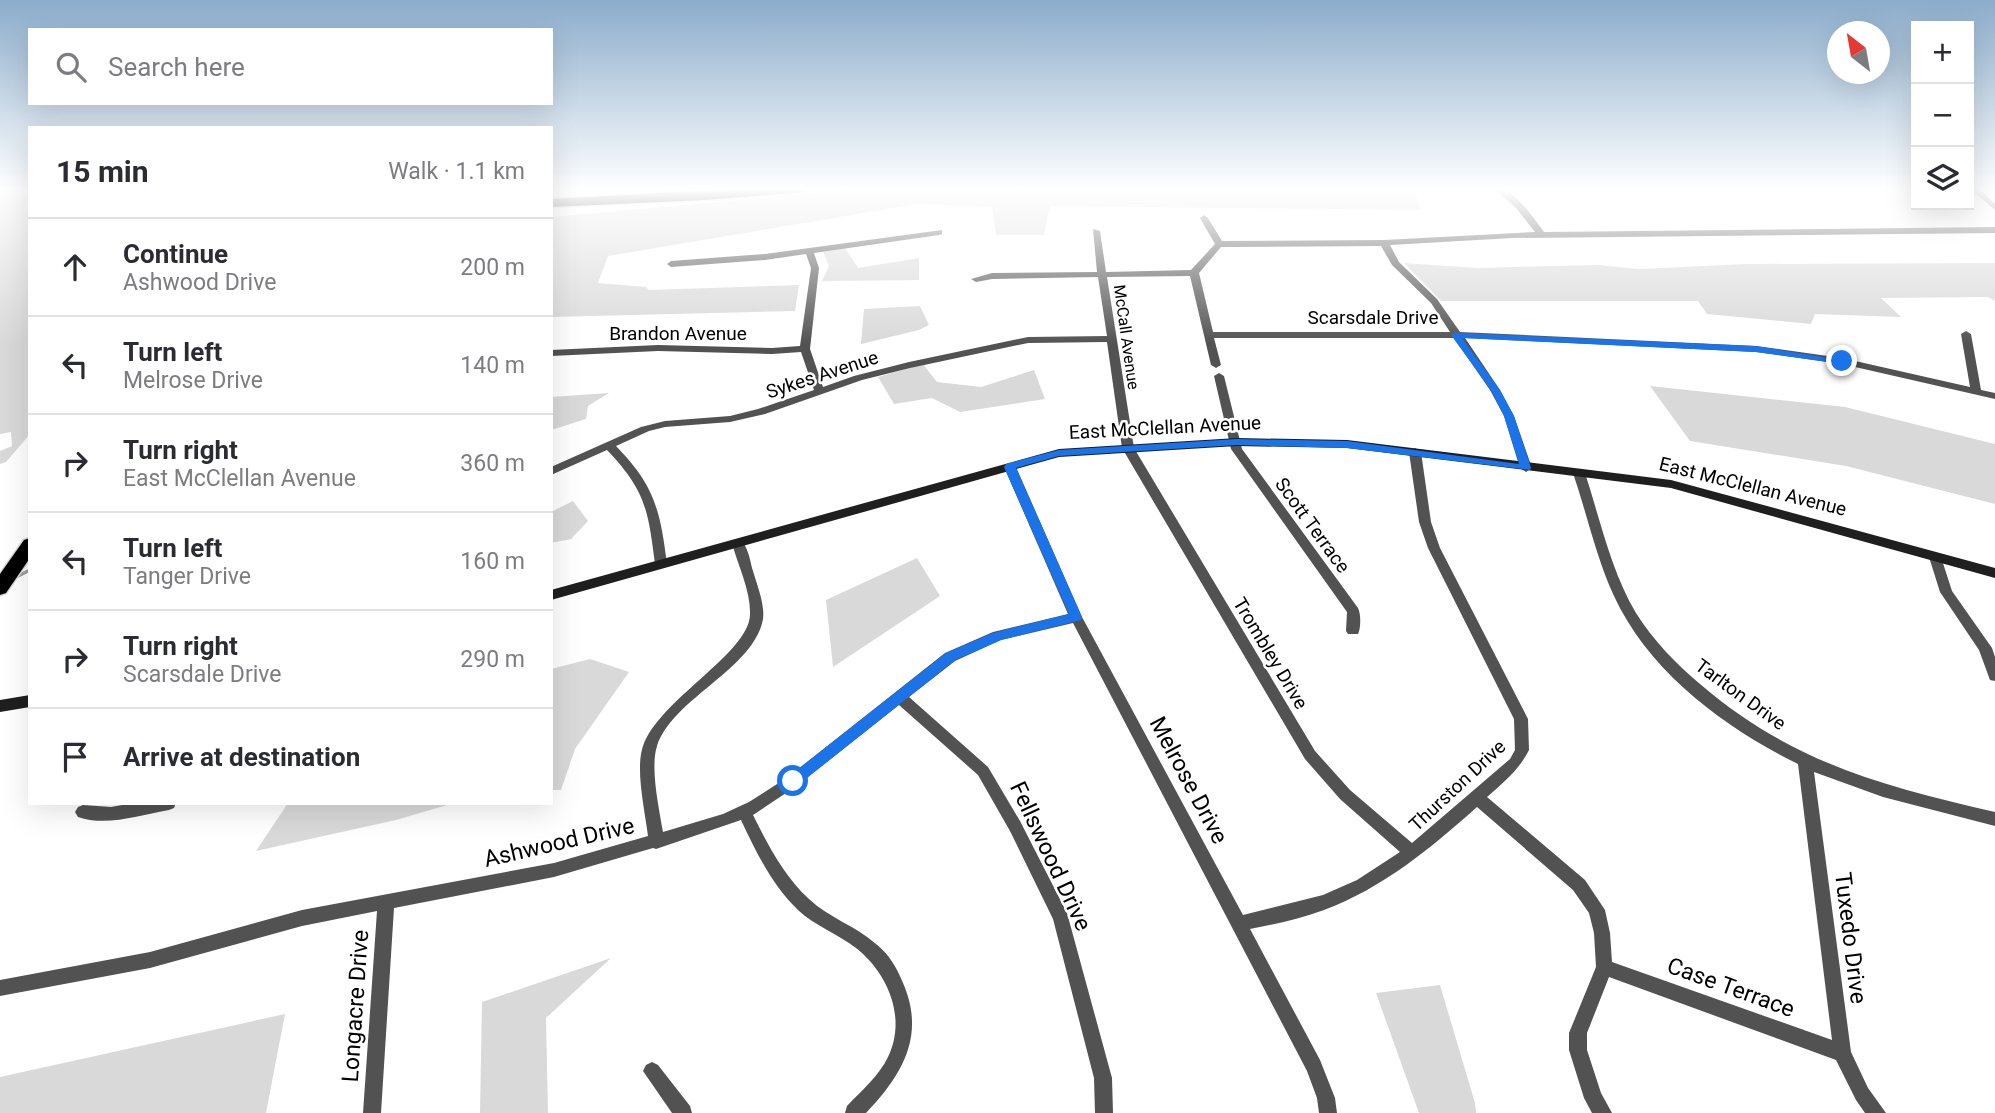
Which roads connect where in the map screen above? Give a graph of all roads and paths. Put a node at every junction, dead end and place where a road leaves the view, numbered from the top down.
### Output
1 (885, 240) edge
2 (1097, 240) edge
3 (1217, 240) edge
4 (1438, 240) edge
5 (1384, 243) junction
6 (1219, 244) junction
7 (809, 251) junction
8 (671, 264) dead end
9 (1102, 273) junction
10 (1194, 273) junction
11 (976, 279) dead end
12 (1966, 334) dead end
13 (1208, 335) junction
14 (1455, 335) junction
15 (1112, 339) junction
16 (805, 349) junction
17 (553, 353) edge
18 (1217, 370) joint
19 (819, 391) junction
20 (1976, 392) junction
21 (1995, 396) edge
22 (1237, 442) junction
23 (608, 444) junction
24 (1128, 448) junction
25 (1415, 452) junction
26 (1010, 467) junction
27 (1526, 468) junction
28 (553, 470) edge
29 (1579, 473) junction
30 (738, 543) junction
31 (28, 547) edge
32 (1935, 556) junction
33 (661, 564) junction
34 (1995, 573) edge
35 (4, 582) edge
36 (553, 594) edge
37 (1076, 617) junction
38 (1353, 631) dead end
39 (1995, 676) edge
40 (899, 697) junction
41 (28, 701) edge
42 (0, 706) edge
43 (1805, 760) junction
44 (1476, 797) junction
45 (158, 805) edge
46 (744, 811) junction
47 (83, 812) dead end
48 (1995, 819) edge
49 (656, 842) junction
50 (1412, 852) junction
51 (386, 902) junction
52 (1239, 924) junction
53 (1604, 967) junction
54 (0, 988) edge
55 (1842, 1052) junction
56 (652, 1071) dead end
57 (372, 1113) edge
58 (683, 1113) edge
59 (854, 1113) edge
60 (1104, 1113) edge
61 (1328, 1113) edge
62 (1604, 1113) edge
63 (1877, 1113) edge

1 - 7 street
2 - 9 street, McCall Avenue
3 - 6 street
4 - 5 street
5 - 6 street
5 - 14 street
6 - 10 street
7 - 8 street
7 - 16 street
9 - 10 street
9 - 11 street
9 - 15 street, McCall Avenue
10 - 13 street
12 - 20 street
13 - 14 street, Scarsdale Drive
13 - 18 street
14 - 20 street, Scarsdale Drive
14 - 27 street
15 - 19 street, Sykes Avenue
15 - 24 street, McCall Avenue
16 - 17 street, Brandon Avenue
16 - 19 street
18 - 22 street, Scott Terrace
19 - 23 street, Sykes Avenue
20 - 21 street, Scarsdale Drive
22 - 24 street, East McClellan Avenue
22 - 25 street, East McClellan Avenue
22 - 38 street, Scott Terrace
23 - 28 street, Sykes Avenue
23 - 33 street
24 - 26 street, East McClellan Avenue
24 - 50 street, Trombley Drive
25 - 27 street, East McClellan Avenue
25 - 44 street, Thurston Drive
26 - 30 street, East McClellan Avenue
26 - 37 street, Melrose Drive
27 - 29 street, East McClellan Avenue
29 - 32 street, East McClellan Avenue
29 - 43 street, Tarlton Drive
30 - 33 street, East McClellan Avenue
30 - 49 street
31 - 35 main road
32 - 34 street, East McClellan Avenue
32 - 39 street
33 - 36 street, East McClellan Avenue
37 - 40 street, Ashwood Drive
37 - 52 street, Melrose Drive
40 - 46 street, Ashwood Drive
40 - 60 street, Fellswood Drive
41 - 42 street
43 - 48 street, Tarlton Drive
43 - 55 street, Tuxedo Drive
44 - 50 street, Thurston Drive
44 - 53 street
45 - 47 street
46 - 49 street, Ashwood Drive
46 - 59 street
49 - 51 street, Ashwood Drive
50 - 52 street, Thurston Drive
51 - 54 street, Ashwood Drive
51 - 57 street, Longacre Drive
52 - 61 street, Melrose Drive
53 - 55 street, Case Terrace
53 - 62 street
55 - 63 street, Tuxedo Drive
56 - 58 street

